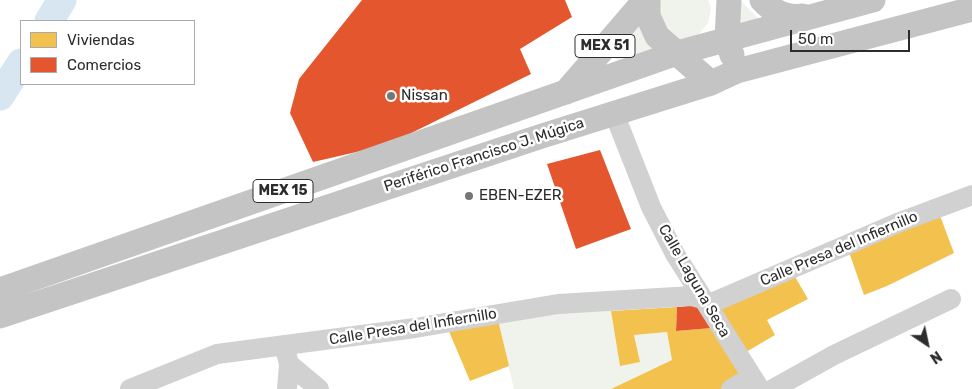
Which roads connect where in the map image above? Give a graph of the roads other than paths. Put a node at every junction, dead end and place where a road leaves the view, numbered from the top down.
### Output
1 (646, 0) edge
2 (729, 0) edge
3 (762, 0) edge
4 (873, 0) edge
5 (972, 9) edge
6 (818, 14) junction
7 (727, 39) junction
8 (677, 53) junction
9 (737, 71) junction
10 (711, 83) junction
11 (565, 92) junction
12 (614, 113) junction
13 (542, 136) junction
14 (972, 195) edge
15 (0, 290) edge
16 (951, 299) dead end
17 (705, 302) junction
18 (0, 316) edge
19 (286, 355) junction
20 (755, 383) edge
21 (130, 389) edge
22 (286, 389) edge
23 (319, 389) edge
24 (731, 389) edge
25 (773, 389) edge

1 - 8 main road
1 - 11 main road, MEX 51
2 - 7 main road
3 - 6 main road
4 - 6 main road, Periférico Francisco J. Múgica / MEX 15
5 - 9 main road, Periférico Francisco J. Múgica / MEX 15
6 - 7 main road, Periférico Francisco J. Múgica / MEX 15
7 - 8 main road, Periférico Francisco J. Múgica / MEX 15
7 - 9 main road
8 - 10 main road
8 - 11 main road, Periférico Francisco J. Múgica / MEX 15
9 - 10 main road, Periférico Francisco J. Múgica / MEX 15
10 - 12 main road, Periférico Francisco J. Múgica / MEX 15
11 - 13 main road, MEX 51
11 - 15 main road, Periférico Francisco J. Múgica / MEX 15
12 - 13 main road, Periférico Francisco J. Múgica / MEX 15
12 - 17 street, Calle Laguna Seca
13 - 18 main road, Periférico Francisco J. Múgica / MEX 15
14 - 17 street, Calle Presa del Infiernillo
16 - 25 street
17 - 19 street, Calle Presa del Infiernillo
17 - 20 street, Calle Laguna Seca
19 - 21 street, Calle Presa del Infiernillo
19 - 22 street
19 - 23 street
20 - 24 street

